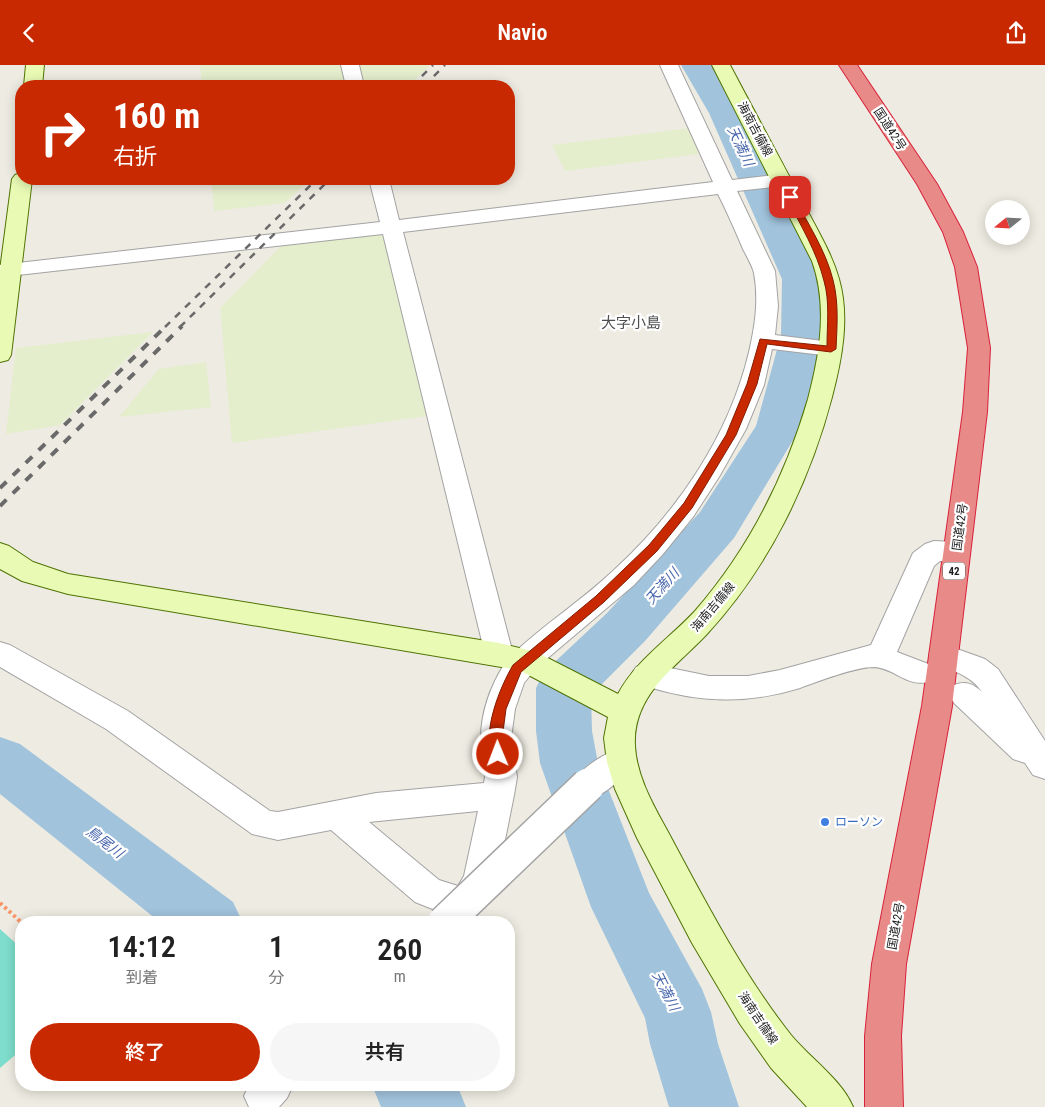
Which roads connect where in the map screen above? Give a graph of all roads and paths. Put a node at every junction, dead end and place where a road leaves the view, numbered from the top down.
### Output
1 (35, 65) edge
2 (350, 65) edge
3 (669, 65) edge
4 (721, 65) edge
5 (848, 65) edge
6 (34, 80) edge
7 (354, 80) edge
8 (782, 180) junction
9 (21, 185) edge
10 (380, 185) edge
11 (724, 187) junction
12 (391, 227) junction
13 (6, 270) edge
14 (763, 341) junction
15 (831, 349) junction
16 (0, 355) edge
17 (956, 552) junction
18 (0, 553) edge
19 (0, 653) edge
20 (874, 656) junction
21 (512, 657) junction
22 (932, 664) junction
23 (646, 675) junction
24 (964, 694) dead end
25 (625, 712) junction
26 (621, 761) junction
27 (1044, 766) edge
28 (498, 795) junction
29 (337, 815) junction
30 (0, 903) edge
31 (451, 916) edge
32 (15, 917) edge
33 (834, 1107) edge
34 (884, 1107) edge

1 - 6 main road
2 - 7 street
3 - 11 street
4 - 8 main road, 海南吉備線
5 - 17 highway, 国道42号 / 42
8 - 11 street
8 - 15 main road, 海南吉備線
9 - 13 main road
10 - 12 street
11 - 12 street
11 - 14 street
12 - 13 street
12 - 21 street
13 - 16 main road
14 - 15 street
14 - 21 street
15 - 23 main road, 海南吉備線
17 - 20 street
17 - 22 highway, 国道42号 / 42
18 - 21 main road
19 - 29 street
20 - 22 street
20 - 23 street
21 - 25 main road
21 - 28 street
22 - 27 street
22 - 34 highway, 国道42号 / 42
23 - 25 main road, 海南吉備線
24 - 27 street
25 - 26 main road, 海南吉備線
26 - 31 street, bridge
26 - 33 main road, 海南吉備線
28 - 29 street
28 - 29 street
30 - 32 path

